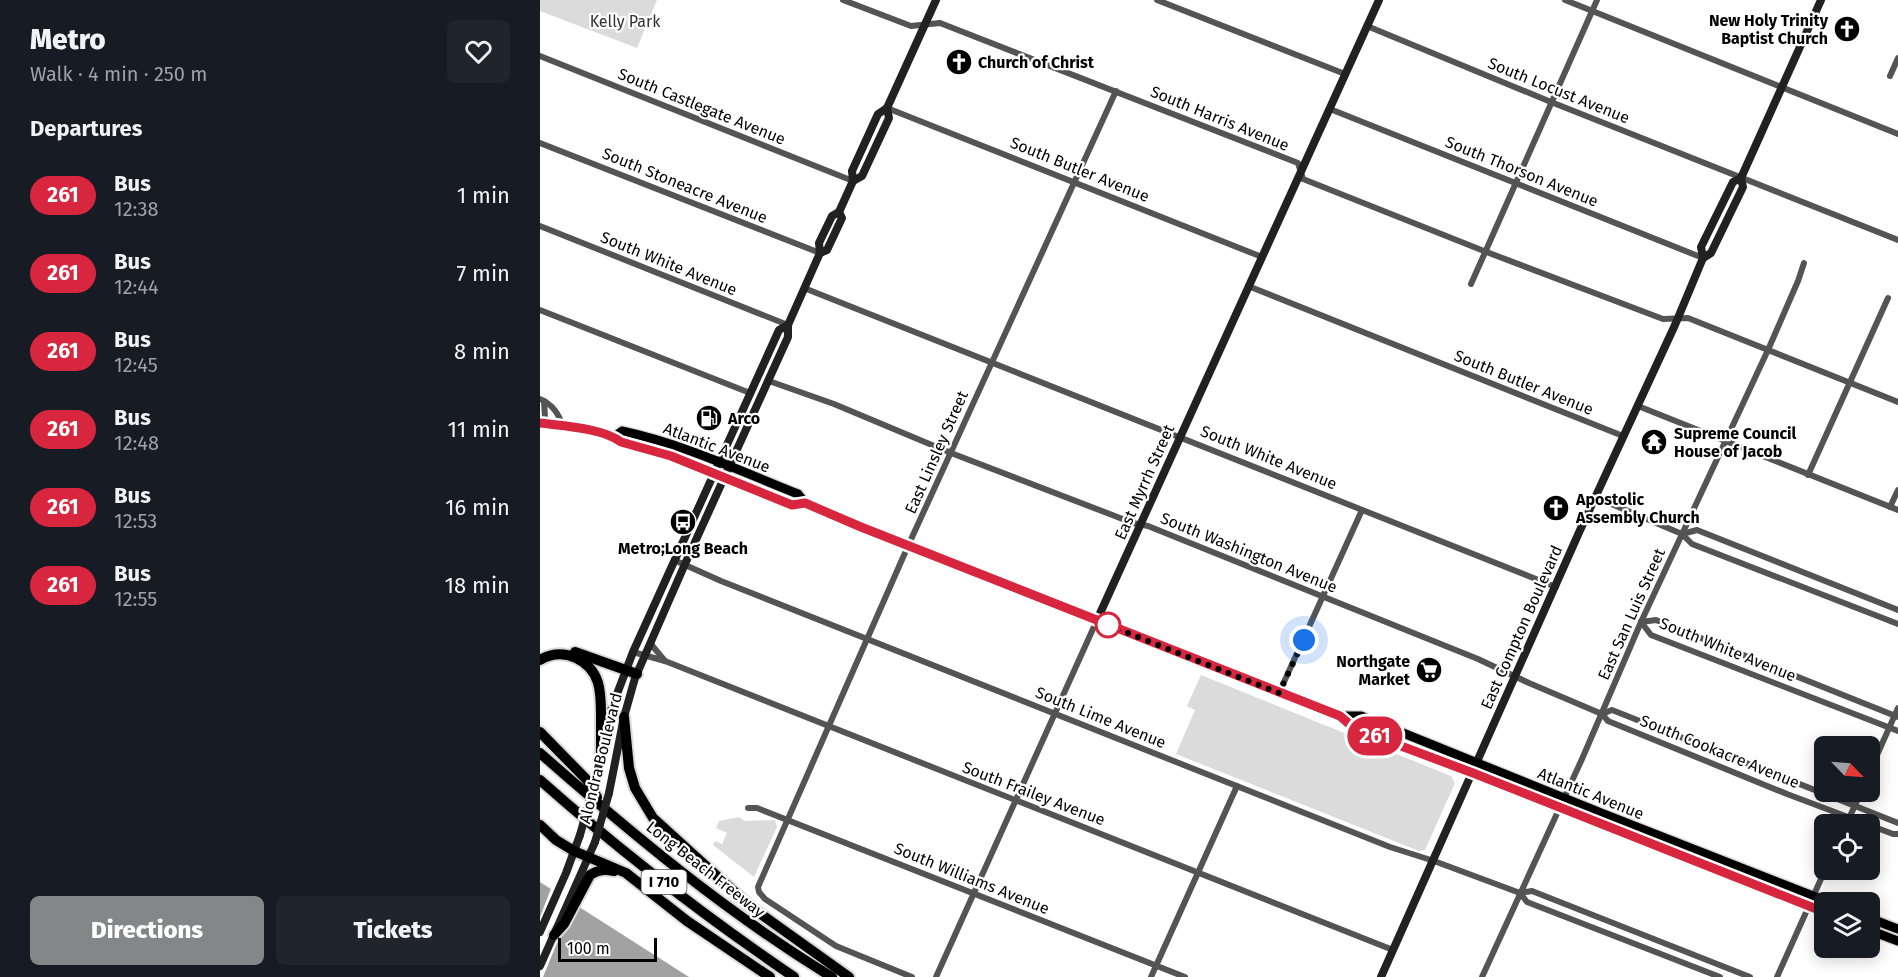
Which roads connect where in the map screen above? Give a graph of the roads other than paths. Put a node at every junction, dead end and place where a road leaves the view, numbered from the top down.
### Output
1 (843, 0) edge
2 (936, 0) edge
3 (1157, 0) edge
4 (1379, 0) edge
5 (1565, 0) edge
6 (1597, 0) edge
7 (1818, 1) edge
8 (1593, 11) junction
9 (925, 24) junction
10 (1367, 26) junction
11 (540, 56) edge
12 (1898, 58) edge
13 (1345, 74) junction
14 (1890, 76) dead end
15 (1781, 87) junction
16 (1116, 91) junction
17 (1551, 102) junction
18 (887, 108) junction
19 (1330, 109) junction
20 (1898, 134) edge
21 (540, 142) edge
22 (1301, 171) junction
23 (1741, 178) junction
24 (853, 181) junction
25 (1074, 182) junction
26 (1515, 182) junction
27 (540, 226) edge
28 (1898, 240) edge
29 (1484, 251) junction
30 (820, 253) junction
31 (1262, 257) junction
32 (1703, 258) junction
33 (1804, 263) dead end
34 (1471, 284) dead end
35 (1248, 286) junction
36 (804, 288) junction
37 (1888, 298) dead end
38 (540, 310) edge
39 (1677, 319) junction
40 (788, 325) junction
41 (1768, 350) junction
42 (992, 362) junction
43 (769, 381) junction
44 (1850, 383) junction
45 (750, 393) junction
46 (542, 400) edge
47 (1898, 402) edge
48 (1638, 406) junction
49 (541, 424) edge
50 (563, 426) junction
51 (1623, 436) junction
52 (614, 437) junction
53 (1181, 437) junction
54 (1725, 442) junction
55 (951, 453) junction
56 (718, 462) junction
57 (729, 467) junction
58 (713, 474) junction
59 (1808, 475) junction
60 (724, 478) junction
61 (1898, 490) edge
62 (1595, 497) junction
63 (805, 503) junction
64 (1890, 507) junction
65 (1362, 510) junction
66 (1898, 510) edge
67 (1141, 525) junction
68 (1682, 534) junction
69 (908, 546) junction
70 (674, 560) junction
71 (684, 564) junction
72 (1556, 587) junction
73 (1323, 597) junction
74 (1898, 610) edge
75 (1097, 621) junction
76 (1641, 622) junction
77 (1898, 624) edge
78 (868, 639) junction
79 (650, 643) junction
80 (633, 652) junction
81 (540, 653) edge
82 (645, 656) junction
83 (540, 660) edge
84 (665, 661) junction
85 (626, 670) junction
86 (637, 674) junction
87 (1516, 676) junction
88 (1279, 693) junction
89 (1898, 708) edge
90 (1055, 713) junction
91 (1602, 714) junction
92 (1340, 716) junction
93 (1896, 716) edge
94 (624, 717) junction
95 (829, 727) junction
96 (1889, 727) junction
97 (1898, 730) edge
98 (540, 732) edge
99 (1880, 748) edge
100 (540, 753) edge
101 (601, 756) junction
102 (1478, 763) junction
103 (1473, 773) junction
104 (540, 780) edge
105 (1237, 786) junction
106 (1016, 800) junction
107 (1856, 802) edge
108 (1562, 803) junction
109 (1855, 805) junction
110 (748, 808) dead end
111 (607, 811) junction
112 (1844, 814) edge
113 (1851, 814) edge
114 (788, 820) junction
115 (1898, 824) edge
116 (540, 825) edge
117 (1880, 829) edge
118 (1898, 834) edge
119 (574, 851) junction
120 (588, 856) junction
121 (1434, 861) junction
122 (1199, 872) junction
123 (626, 873) junction
124 (1820, 880) edge
125 (581, 882) junction
126 (974, 893) junction
127 (1520, 893) junction
128 (1813, 896) junction
129 (1809, 906) junction
130 (1814, 908) edge
131 (1880, 923) edge
132 (1898, 930) edge
133 (540, 932) edge
134 (1880, 934) edge
135 (554, 935) joint
136 (1898, 941) edge
137 (1393, 950) junction
138 (540, 966) edge
139 (1156, 966) junction
140 (770, 977) edge
141 (794, 977) edge
142 (832, 977) edge
143 (849, 977) edge
144 (912, 977) edge
145 (936, 977) edge
146 (1151, 977) edge
147 (1185, 977) edge
148 (1381, 977) edge
149 (1482, 977) edge
150 (1720, 977) edge
151 (1750, 977) edge
152 (1777, 977) edge

1 - 9 street, South Harris Avenue
2 - 9 main road
3 - 13 street
4 - 10 main road, East Myrrh Street
5 - 8 street
6 - 8 street
7 - 15 main road, East Compton Boulevard
8 - 15 street
8 - 17 street
9 - 16 street, South Harris Avenue
9 - 18 main road
10 - 13 main road, East Myrrh Street
10 - 17 street, South Locust Avenue
11 - 24 street, South Castlegate Avenue
12 - 14 street
13 - 19 main road, East Myrrh Street
15 - 20 street
15 - 23 main road, East Compton Boulevard
16 - 22 street, South Harris Avenue
16 - 25 street, East Linsley Street
17 - 23 street, South Locust Avenue
17 - 26 street
18 - 24 main road
18 - 25 street, South Butler Avenue
19 - 22 main road, East Myrrh Street
19 - 26 street, South Thorson Avenue
21 - 30 street, South Stoneacre Avenue
22 - 29 street, South Harris Avenue
22 - 31 main road, East Myrrh Street
23 - 28 street, South Locust Avenue
23 - 32 main road, East Compton Boulevard
24 - 30 main road
25 - 31 street, South Butler Avenue
25 - 42 street, East Linsley Street
26 - 29 street
26 - 32 street, South Thorson Avenue
27 - 40 street, South White Avenue
29 - 34 street
29 - 39 street, South Harris Avenue
30 - 36 main road
31 - 35 main road, East Myrrh Street
32 - 39 main road, East Compton Boulevard
33 - 41 street, East San Luis Street
35 - 51 street, South Butler Avenue
35 - 53 main road, East Myrrh Street
36 - 40 main road
36 - 42 street, South White Avenue
37 - 44 street
38 - 45 street
39 - 41 street, South Harris Avenue
39 - 48 main road, East Compton Boulevard
40 - 43 main road, Alondra Boulevard
40 - 45 main road, Alondra Boulevard
41 - 44 street, South Harris Avenue
41 - 54 street, East San Luis Street
42 - 53 street, South White Avenue
42 - 55 street, East Linsley Street
43 - 55 street, South Washington Avenue
43 - 57 main road, Alondra Boulevard
44 - 47 street, South Harris Avenue
44 - 59 street
45 - 56 main road, Alondra Boulevard
46 - 49 street
46 - 50 street
48 - 51 main road, East Compton Boulevard
48 - 54 street
49 - 50 main road, Atlantic Avenue
50 - 52 main road, Atlantic Avenue
51 - 62 main road, East Compton Boulevard
52 - 56 main road, Atlantic Avenue
52 - 58 main road, Atlantic Avenue
53 - 65 street, South White Avenue
53 - 67 main road, East Myrrh Street
54 - 59 street
54 - 68 street, East San Luis Street
55 - 67 street, South Washington Avenue
55 - 69 street, East Linsley Street
56 - 57 main road, Atlantic Avenue
56 - 58 main road, Alondra Boulevard
57 - 60 main road, Alondra Boulevard
57 - 63 main road, Atlantic Avenue
58 - 60 main road, Atlantic Avenue
58 - 70 main road, Alondra Boulevard
59 - 64 street
60 - 63 main road, Atlantic Avenue
60 - 71 main road, Alondra Boulevard
61 - 64 street
62 - 68 street
62 - 72 main road, East Compton Boulevard
63 - 69 main road, Atlantic Avenue
64 - 66 street
65 - 72 street, South White Avenue
65 - 73 street
67 - 73 street, South Washington Avenue
67 - 75 main road, East Myrrh Street
68 - 74 street
68 - 76 street, East San Luis Street
68 - 77 street
69 - 75 main road, Atlantic Avenue
69 - 78 street, East Linsley Street
70 - 71 street, South Lime Avenue
70 - 80 main road, Alondra Boulevard
71 - 78 street, South Lime Avenue
71 - 79 main road, Alondra Boulevard
72 - 87 main road, East Compton Boulevard
73 - 87 street, South Washington Avenue
73 - 88 street
75 - 88 main road, Atlantic Avenue
75 - 90 street, East Myrrh Street
76 - 91 street, East San Luis Street
76 - 93 street, South White Avenue
76 - 96 street, South White Avenue
78 - 90 street, South Lime Avenue
78 - 95 street, East Linsley Street
79 - 82 main road, Alondra Boulevard
79 - 84 street, South Frailey Avenue
80 - 82 street, South Frailey Avenue
80 - 85 main road, Alondra Boulevard
81 - 85 highway
82 - 84 street, South Frailey Avenue
82 - 86 main road, Alondra Boulevard
83 - 101 highway
84 - 95 street, South Frailey Avenue
85 - 86 highway
85 - 101 main road, Alondra Boulevard
86 - 94 main road, Alondra Boulevard
87 - 91 street, South Cookacre Avenue
87 - 102 main road, East Compton Boulevard
88 - 92 main road, Atlantic Avenue
89 - 93 street
90 - 105 street, South Lime Avenue
90 - 106 street, East Myrrh Street
91 - 108 street, East San Luis Street
91 - 109 street, South Cookacre Avenue
91 - 112 street, South Cookacre Avenue
92 - 102 main road, Atlantic Avenue
92 - 103 main road, Atlantic Avenue
93 - 96 street
94 - 120 main road, Alondra Boulevard, bridge
94 - 143 highway
95 - 106 street, South Frailey Avenue
95 - 114 street, East Linsley Street
96 - 97 street, South White Avenue
96 - 99 street
98 - 111 highway
100 - 111 highway, Long Beach Freeway / I 710
101 - 119 main road, Alondra Boulevard, bridge
102 - 103 main road, East Compton Boulevard
102 - 108 main road, Atlantic Avenue
103 - 108 main road, Atlantic Avenue
103 - 121 main road, East Compton Boulevard
104 - 141 highway, Long Beach Freeway / I 710
105 - 121 street, South Lime Avenue
105 - 122 street
106 - 122 street, South Frailey Avenue
106 - 126 street, East Myrrh Street
107 - 109 street
108 - 127 street, East San Luis Street
108 - 128 main road, Atlantic Avenue
108 - 129 main road, Atlantic Avenue
109 - 113 street
109 - 115 street, South Cookacre Avenue
110 - 114 street, South Williams Avenue
111 - 142 highway, Long Beach Freeway / I 710
114 - 126 street, South Williams Avenue
114 - 144 street, East Linsley Street
116 - 119 highway
117 - 118 street, South Cookacre Avenue
119 - 120 highway
119 - 133 main road, Alondra Boulevard
120 - 123 highway
120 - 125 main road, Alondra Boulevard
121 - 127 street, South Lime Avenue
121 - 137 main road, East Compton Boulevard
122 - 137 street, South Frailey Avenue
122 - 139 street
123 - 125 highway
123 - 140 highway
124 - 128 street
125 - 135 highway
126 - 139 street, South Williams Avenue
126 - 145 street, East Myrrh Street
127 - 149 street, East San Luis Street
127 - 150 street, South Lime Avenue
127 - 151 street, South Lime Avenue
128 - 129 street
129 - 130 main road, Atlantic Avenue
129 - 152 street
131 - 132 main road
134 - 136 main road
135 - 138 main road
137 - 148 main road, East Compton Boulevard
139 - 146 street
139 - 147 street, South Williams Avenue

